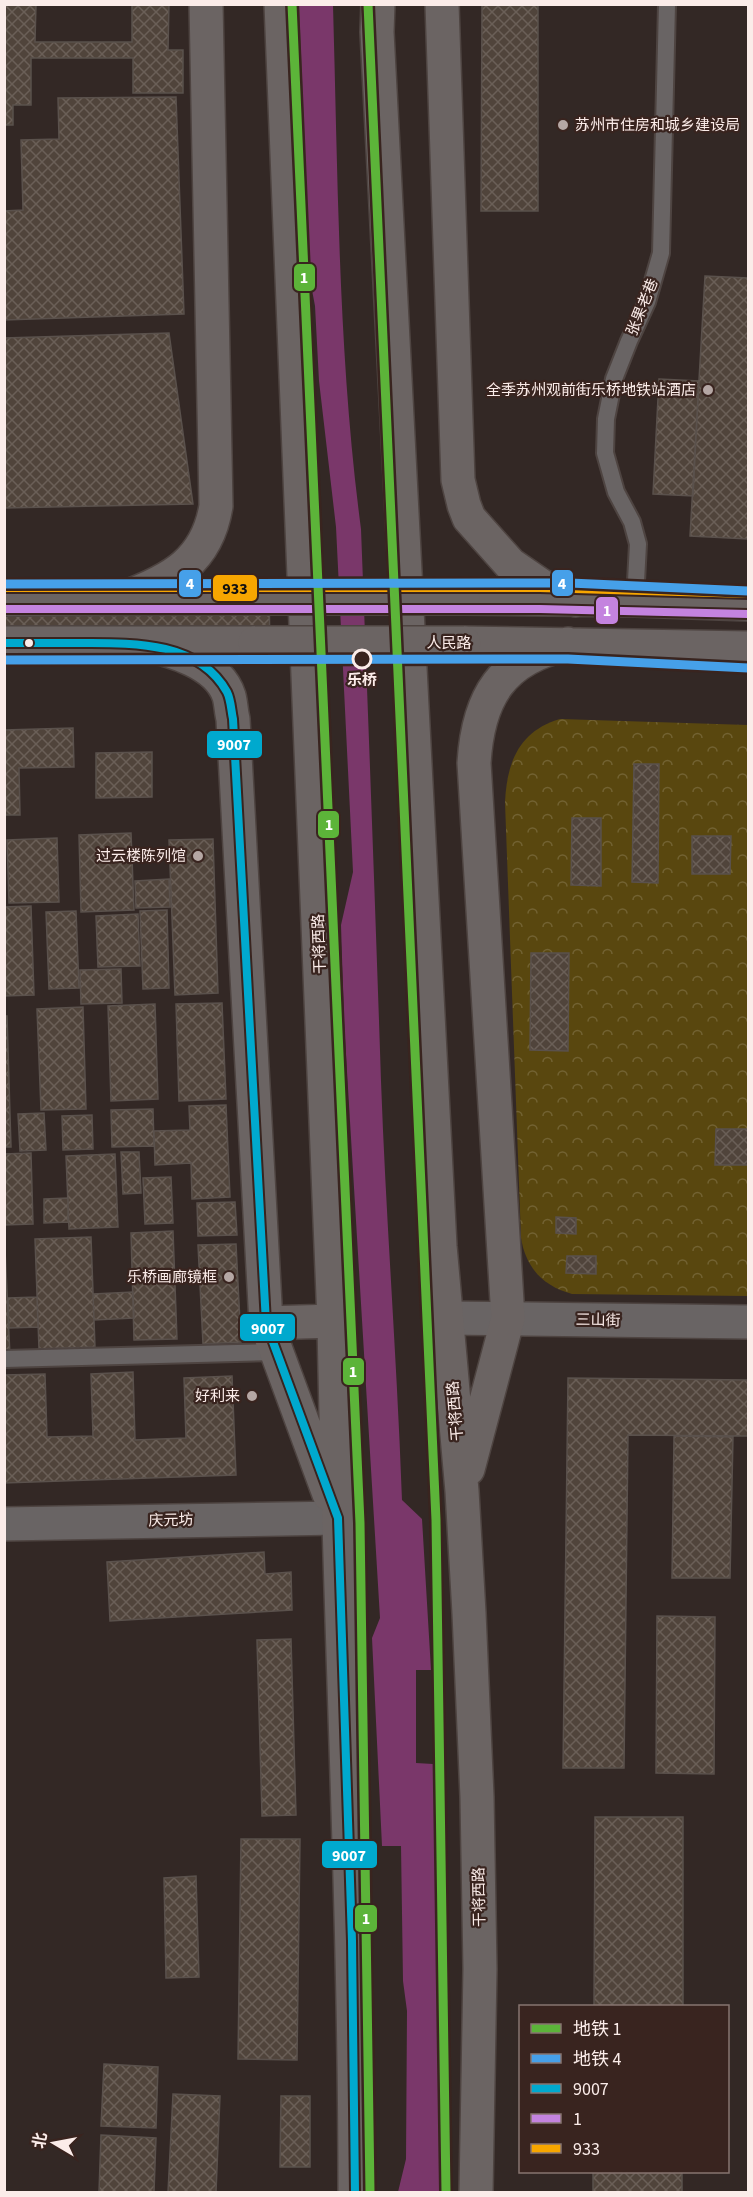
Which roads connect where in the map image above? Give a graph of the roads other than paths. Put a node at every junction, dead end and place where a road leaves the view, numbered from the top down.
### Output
1 (206, 4) edge
2 (281, 4) edge
3 (378, 4) edge
4 (442, 4) edge
5 (667, 4) edge
6 (123, 598) junction
7 (4, 599) edge
8 (576, 600) junction
9 (635, 600) junction
10 (748, 604) edge
11 (4, 643) edge
12 (140, 643) junction
13 (568, 644) junction
14 (748, 648) edge
15 (447, 1317) junction
16 (508, 1318) junction
17 (334, 1321) junction
18 (748, 1322) edge
19 (271, 1338) junction
20 (4, 1359) edge
21 (462, 1491) junction
22 (338, 1518) junction
23 (4, 1524) edge
24 (355, 2193) edge
25 (476, 2193) edge

1 - 6 main road
2 - 17 main road, 干将西路
3 - 15 main road, 干将西路
4 - 8 main road
5 - 9 lane, 张果老巷
6 - 7 main road
6 - 8 main road, bridge
8 - 9 main road
9 - 10 main road
11 - 12 main road, 人民路
12 - 13 main road, 人民路, bridge
12 - 19 main road
13 - 14 main road, 人民路
13 - 16 main road
15 - 16 street, 三山街
15 - 21 main road, 干将西路
16 - 18 street, 三山街
16 - 21 main road
17 - 19 main road
17 - 22 main road, 干将西路
19 - 20 lane
19 - 22 main road
21 - 25 main road, 干将西路
22 - 23 street, 庆元坊
22 - 24 main road, 干将西路

